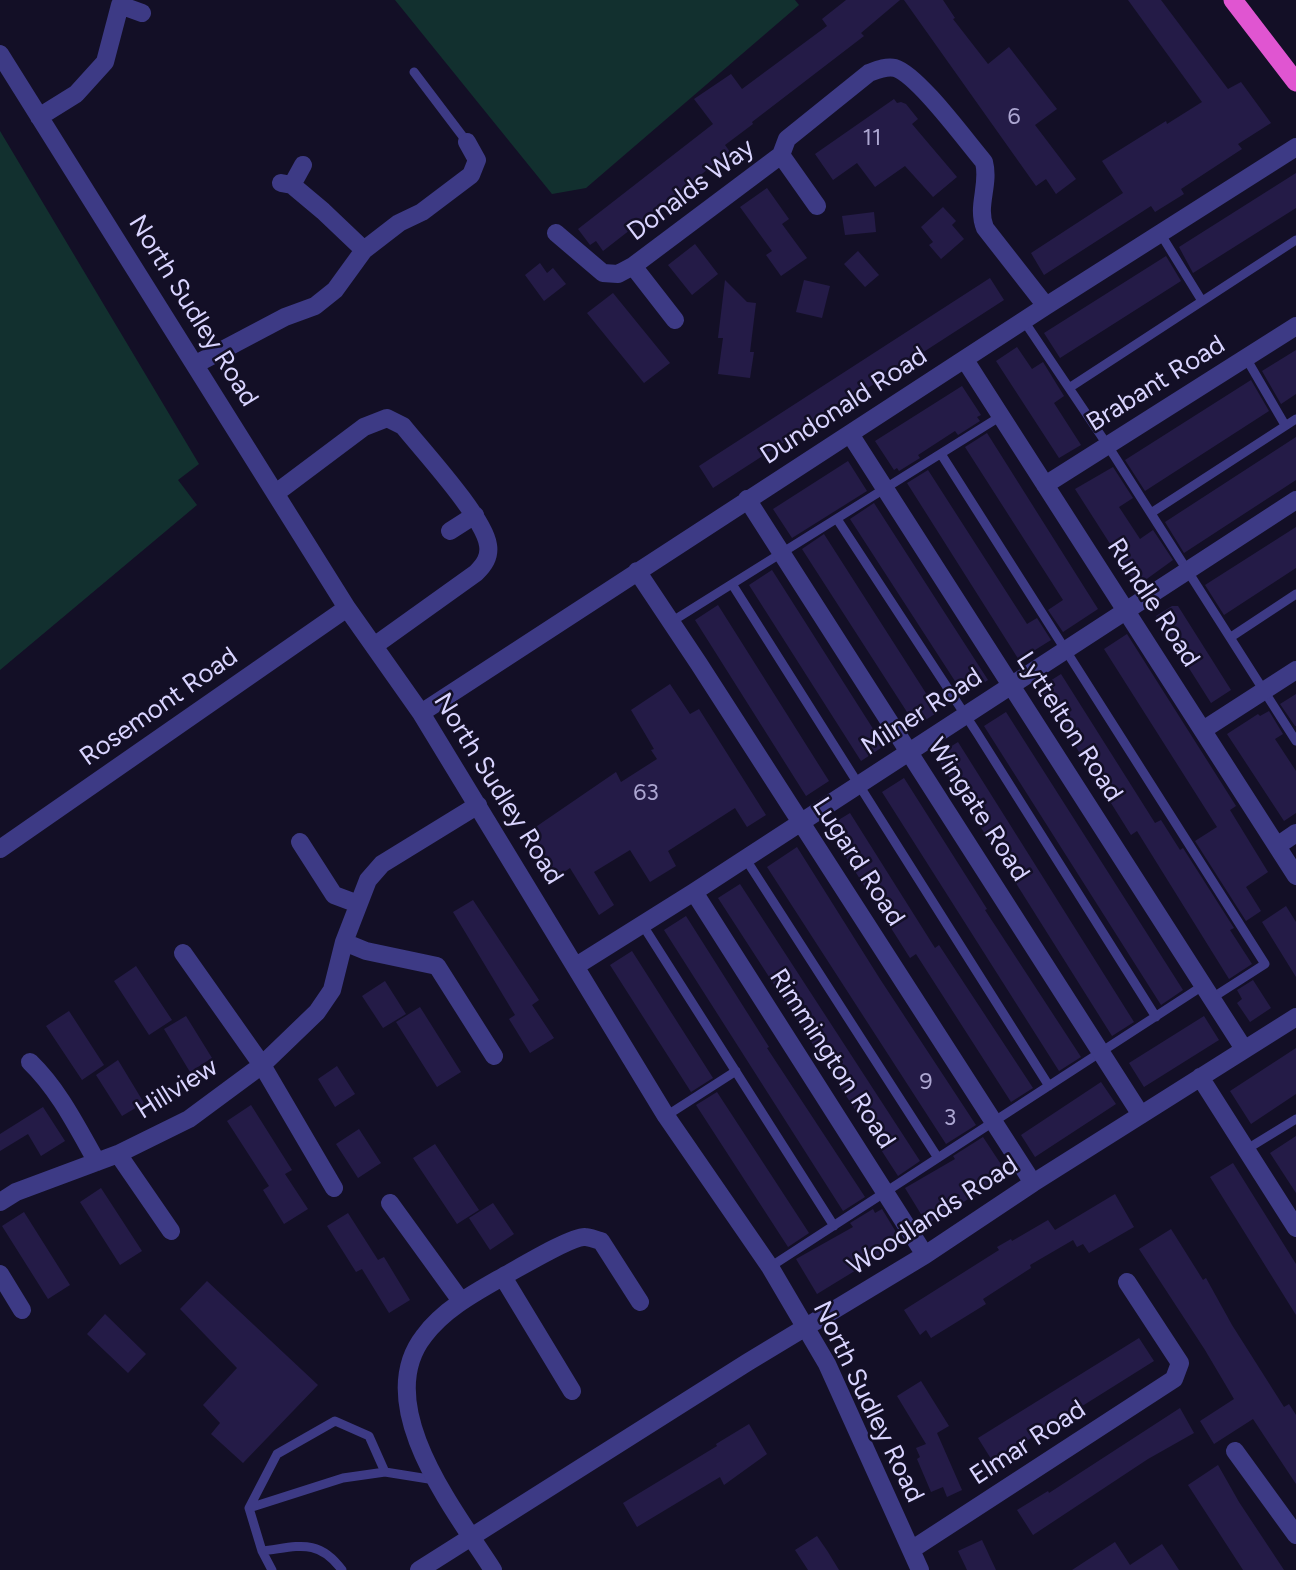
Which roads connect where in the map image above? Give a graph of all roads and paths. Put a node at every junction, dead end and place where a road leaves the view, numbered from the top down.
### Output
1 (1233, 0) edge
2 (142, 13) dead end
3 (0, 54) edge
4 (414, 72) dead end
5 (1296, 82) edge
6 (39, 117) junction
7 (467, 142) joint
8 (1296, 148) edge
9 (781, 155) junction
10 (303, 165) dead end
11 (817, 206) dead end
12 (556, 233) dead end
13 (1160, 233) junction
14 (1296, 240) edge
15 (364, 250) junction
16 (633, 266) junction
17 (1202, 301) junction
18 (1046, 306) junction
19 (675, 320) dead end
20 (1024, 321) junction
21 (1296, 326) edge
22 (1246, 358) junction
23 (965, 360) junction
24 (196, 364) junction
25 (1069, 388) junction
26 (1001, 415) junction
27 (1296, 419) edge
28 (1285, 425) junction
29 (850, 434) junction
30 (1108, 446) junction
31 (941, 454) junction
32 (1045, 485) junction
33 (886, 488) junction
34 (276, 493) junction
35 (747, 499) junction
36 (1296, 500) edge
37 (1151, 513) junction
38 (475, 515) junction
39 (837, 519) junction
40 (450, 531) dead end
41 (782, 553) junction
42 (637, 571) junction
43 (1188, 571) junction
44 (732, 584) junction
45 (1296, 594) edge
46 (347, 608) junction
47 (1126, 610) junction
48 (671, 622) junction
49 (1231, 637) junction
50 (374, 646) junction
51 (1066, 651) junction
52 (1296, 670) edge
53 (1011, 685) junction
54 (1265, 691) junction
55 (421, 713) junction
56 (965, 716) junction
57 (1203, 730) junction
58 (1296, 741) edge
59 (909, 752) junction
60 (859, 784) junction
61 (478, 805) junction
62 (801, 822) junction
63 (1296, 833) edge
64 (300, 842) dead end
65 (1277, 846) junction
66 (0, 849) edge
67 (745, 858) junction
68 (1296, 876) edge
69 (694, 892) junction
70 (358, 904) junction
71 (642, 924) junction
72 (344, 942) junction
73 (183, 953) dead end
74 (576, 966) junction
75 (1208, 991) junction
76 (1156, 1017) junction
77 (1296, 1017) edge
78 (1244, 1049) junction
79 (1101, 1052) junction
80 (494, 1056) dead end
81 (30, 1062) dead end
82 (262, 1065) junction
83 (736, 1071) junction
84 (1200, 1077) junction
85 (1049, 1086) junction
86 (1141, 1115) junction
87 (666, 1116) junction
88 (1296, 1119) edge
89 (993, 1121) junction
90 (1247, 1149) junction
91 (118, 1154) junction
92 (938, 1158) junction
93 (97, 1162) junction
94 (1033, 1183) junction
95 (334, 1188) dead end
96 (886, 1192) junction
97 (0, 1202) edge
98 (390, 1203) dead end
99 (1290, 1205) edge
100 (834, 1226) junction
101 (1296, 1228) edge
102 (171, 1231) dead end
103 (925, 1255) junction
104 (771, 1267) junction
105 (0, 1274) edge
106 (503, 1277) junction
107 (1127, 1282) dead end
108 (461, 1301) junction
109 (640, 1302) dead end
110 (22, 1310) dead end
111 (805, 1328) junction
112 (572, 1391) dead end
113 (1235, 1451) dead end
114 (385, 1472) junction
115 (435, 1480) junction
116 (248, 1508) junction
117 (1296, 1535) edge
118 (472, 1536) junction
119 (911, 1550) junction
120 (261, 1551) junction
121 (272, 1570) edge
122 (342, 1570) edge
123 (419, 1570) edge
124 (493, 1570) edge
125 (920, 1570) edge

1 - 5 highway
2 - 6 street
3 - 6 street, North Sudley Road
4 - 7 lane
6 - 24 street, North Sudley Road
7 - 15 street
8 - 13 street, Dundonald Road
9 - 11 street, Donalds Way
9 - 16 street, Donalds Way
9 - 18 street, Donalds Way
10 - 15 street
12 - 16 street, Donalds Way
13 - 17 lane
13 - 18 street, Dundonald Road
14 - 17 lane
15 - 24 street
16 - 19 street, Donalds Way
17 - 25 lane
18 - 20 street, Dundonald Road
20 - 23 street, Dundonald Road
20 - 25 lane
21 - 22 street, Brabant Road
22 - 28 lane
22 - 30 street, Brabant Road
23 - 26 street, Rundle Road
23 - 29 street, Dundonald Road
24 - 34 street, North Sudley Road
25 - 30 lane
26 - 31 lane
26 - 32 street, Rundle Road
27 - 28 lane
28 - 37 lane
29 - 33 street, Lyttelton Road
29 - 35 street, Dundonald Road
30 - 32 street, Brabant Road
30 - 37 lane
31 - 33 lane
31 - 51 lane
32 - 47 street, Rundle Road
33 - 39 lane
33 - 53 street, Lyttelton Road
34 - 38 street
34 - 46 street, North Sudley Road
35 - 41 street, Wingate Road
35 - 42 street, Dundonald Road
36 - 43 street, Milner Road
37 - 43 lane
38 - 40 street
38 - 50 street
39 - 41 lane
39 - 56 lane
41 - 44 lane
41 - 59 street, Wingate Road
42 - 48 street, Lugard Road
42 - 55 street, Dundonald Road
43 - 47 street, Milner Road
43 - 49 lane
44 - 48 lane
44 - 60 lane
45 - 49 lane
46 - 50 street, North Sudley Road
46 - 66 street, Rosemont Road
47 - 51 street, Milner Road
47 - 57 street, Rundle Road
48 - 62 street, Lugard Road
49 - 54 lane
50 - 55 street, North Sudley Road
51 - 53 street, Milner Road
51 - 75 lane
52 - 54 street
53 - 56 street, Milner Road
53 - 75 street, Lyttelton Road
54 - 57 street
54 - 58 lane
55 - 61 street, North Sudley Road
56 - 59 street, Milner Road
56 - 76 lane
57 - 65 street, Rundle Road
59 - 60 street, Milner Road
59 - 79 street, Wingate Road
60 - 62 street, Milner Road
60 - 85 lane
61 - 70 street, Hillview
61 - 74 street, North Sudley Road
62 - 67 street, Milner Road
62 - 89 street, Lugard Road
63 - 65 street
64 - 70 street
65 - 68 street, Rundle Road
67 - 69 street, Milner Road
67 - 92 lane
69 - 71 street, Milner Road
69 - 96 street, Rimmington Road
70 - 72 street, Hillview
71 - 74 street, Milner Road
71 - 83 lane
72 - 80 street
72 - 82 street, Hillview
73 - 82 street
74 - 87 street, North Sudley Road
75 - 76 lane
75 - 78 street, Lyttelton Road
76 - 79 lane
77 - 78 street, Woodlands Road
78 - 84 street, Woodlands Road
79 - 85 lane
79 - 86 street, Wingate Road
81 - 93 street
82 - 91 street, Hillview
82 - 95 street
83 - 87 lane
83 - 100 lane
84 - 86 street, Woodlands Road
84 - 90 street
85 - 89 lane
86 - 94 street, Woodlands Road
87 - 104 street, North Sudley Road
88 - 90 lane
89 - 92 lane
89 - 94 street, Lugard Road
90 - 99 street
91 - 93 street, Hillview
91 - 102 street
92 - 96 lane
93 - 97 street, Hillview
94 - 103 street, Woodlands Road
96 - 100 lane
96 - 103 street, Rimmington Road
98 - 108 street
99 - 101 street
100 - 104 lane
103 - 111 street, Woodlands Road
104 - 111 street, North Sudley Road
105 - 110 street
106 - 108 street
106 - 109 street
106 - 112 street
107 - 119 street, Elmar Road
108 - 115 street
111 - 118 street, Woodlands Road
111 - 119 street, North Sudley Road
113 - 117 street
114 - 115 lane
114 - 116 lane
114 - 116 lane
115 - 118 street
116 - 120 lane
118 - 123 street, Woodlands Road
118 - 124 street
119 - 125 street, North Sudley Road
120 - 121 lane
120 - 122 lane

